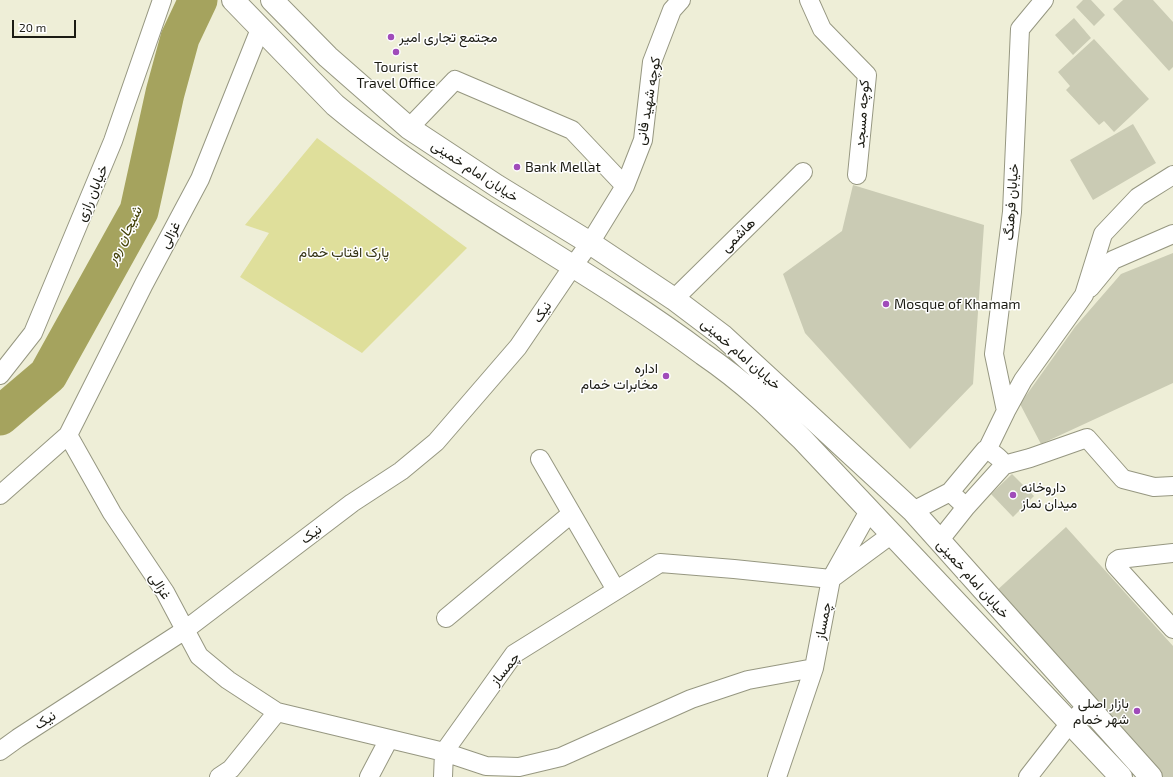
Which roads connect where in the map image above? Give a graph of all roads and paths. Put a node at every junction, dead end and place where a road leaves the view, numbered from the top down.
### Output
1 (162, 0) edge
2 (272, 0) edge
3 (681, 0) edge
4 (808, 0) edge
5 (1040, 1) edge
6 (237, 5) edge
7 (260, 29) junction
8 (409, 128) junction
9 (802, 172) dead end
10 (857, 175) dead end
11 (1173, 175) edge
12 (625, 186) junction
13 (1173, 234) edge
14 (590, 244) junction
15 (573, 266) junction
16 (1084, 295) junction
17 (674, 299) junction
18 (0, 374) edge
19 (1006, 410) junction
20 (68, 435) junction
21 (987, 450) junction
22 (540, 459) dead end
23 (1004, 465) junction
24 (1173, 486) edge
25 (950, 492) junction
26 (0, 495) edge
27 (966, 507) junction
28 (869, 511) junction
29 (913, 511) junction
30 (571, 514) junction
31 (892, 534) junction
32 (939, 541) junction
33 (1173, 553) edge
34 (917, 561) junction
35 (831, 579) junction
36 (616, 590) junction
37 (446, 618) dead end
38 (1173, 629) edge
39 (185, 630) junction
40 (814, 668) junction
41 (1087, 706) junction
42 (277, 712) junction
43 (1070, 723) junction
44 (390, 739) junction
45 (0, 751) edge
46 (444, 752) junction
47 (219, 777) edge
48 (369, 777) edge
49 (443, 777) edge
50 (777, 777) edge
51 (1028, 777) edge
52 (1121, 777) edge
53 (1151, 777) edge

1 - 18 street, خیابان رازی
2 - 8 main road, خیابان امام خمینی
3 - 12 street, کوچه شهید فانی
4 - 10 street, کوچه مسجد
5 - 19 street, خیابان فرهنگ
6 - 7 main road, خیابان امام خمینی
7 - 15 main road, خیابان امام خمینی
7 - 20 street, غزالی
8 - 12 street
8 - 14 main road, خیابان امام خمینی
9 - 17 street, هاشمی
11 - 16 street
12 - 14 street, کوچه شهید فانی
13 - 16 street
14 - 15 street, نیک
14 - 17 main road, خیابان امام خمینی
15 - 28 main road, خیابان امام خمینی
15 - 39 street, نیک
16 - 19 street
17 - 29 main road, خیابان امام خمینی
19 - 21 street
20 - 26 street, غزالی
20 - 39 street, غزالی
21 - 23 street
21 - 25 street
22 - 30 street
23 - 24 street
23 - 27 street
25 - 27 street
25 - 29 street
27 - 32 street
28 - 31 main road, خیابان امام خمینی
28 - 35 street, چمساز
29 - 32 main road, خیابان امام خمینی
30 - 36 street
30 - 37 street
31 - 34 main road, خیابان امام خمینی
31 - 35 street
32 - 34 main road
32 - 41 main road, خیابان امام خمینی
33 - 38 street
34 - 43 main road, خیابان امام خمینی
35 - 36 street, چمساز
35 - 40 street, چمساز
36 - 46 street, چمساز
39 - 42 street, غزالی
39 - 45 street, نیک
40 - 46 street
40 - 50 street, چمساز
41 - 43 street
41 - 53 main road, خیابان امام خمینی
42 - 44 street
42 - 47 street
43 - 51 street
43 - 52 main road, خیابان امام خمینی
44 - 46 street
44 - 48 street
46 - 49 street

